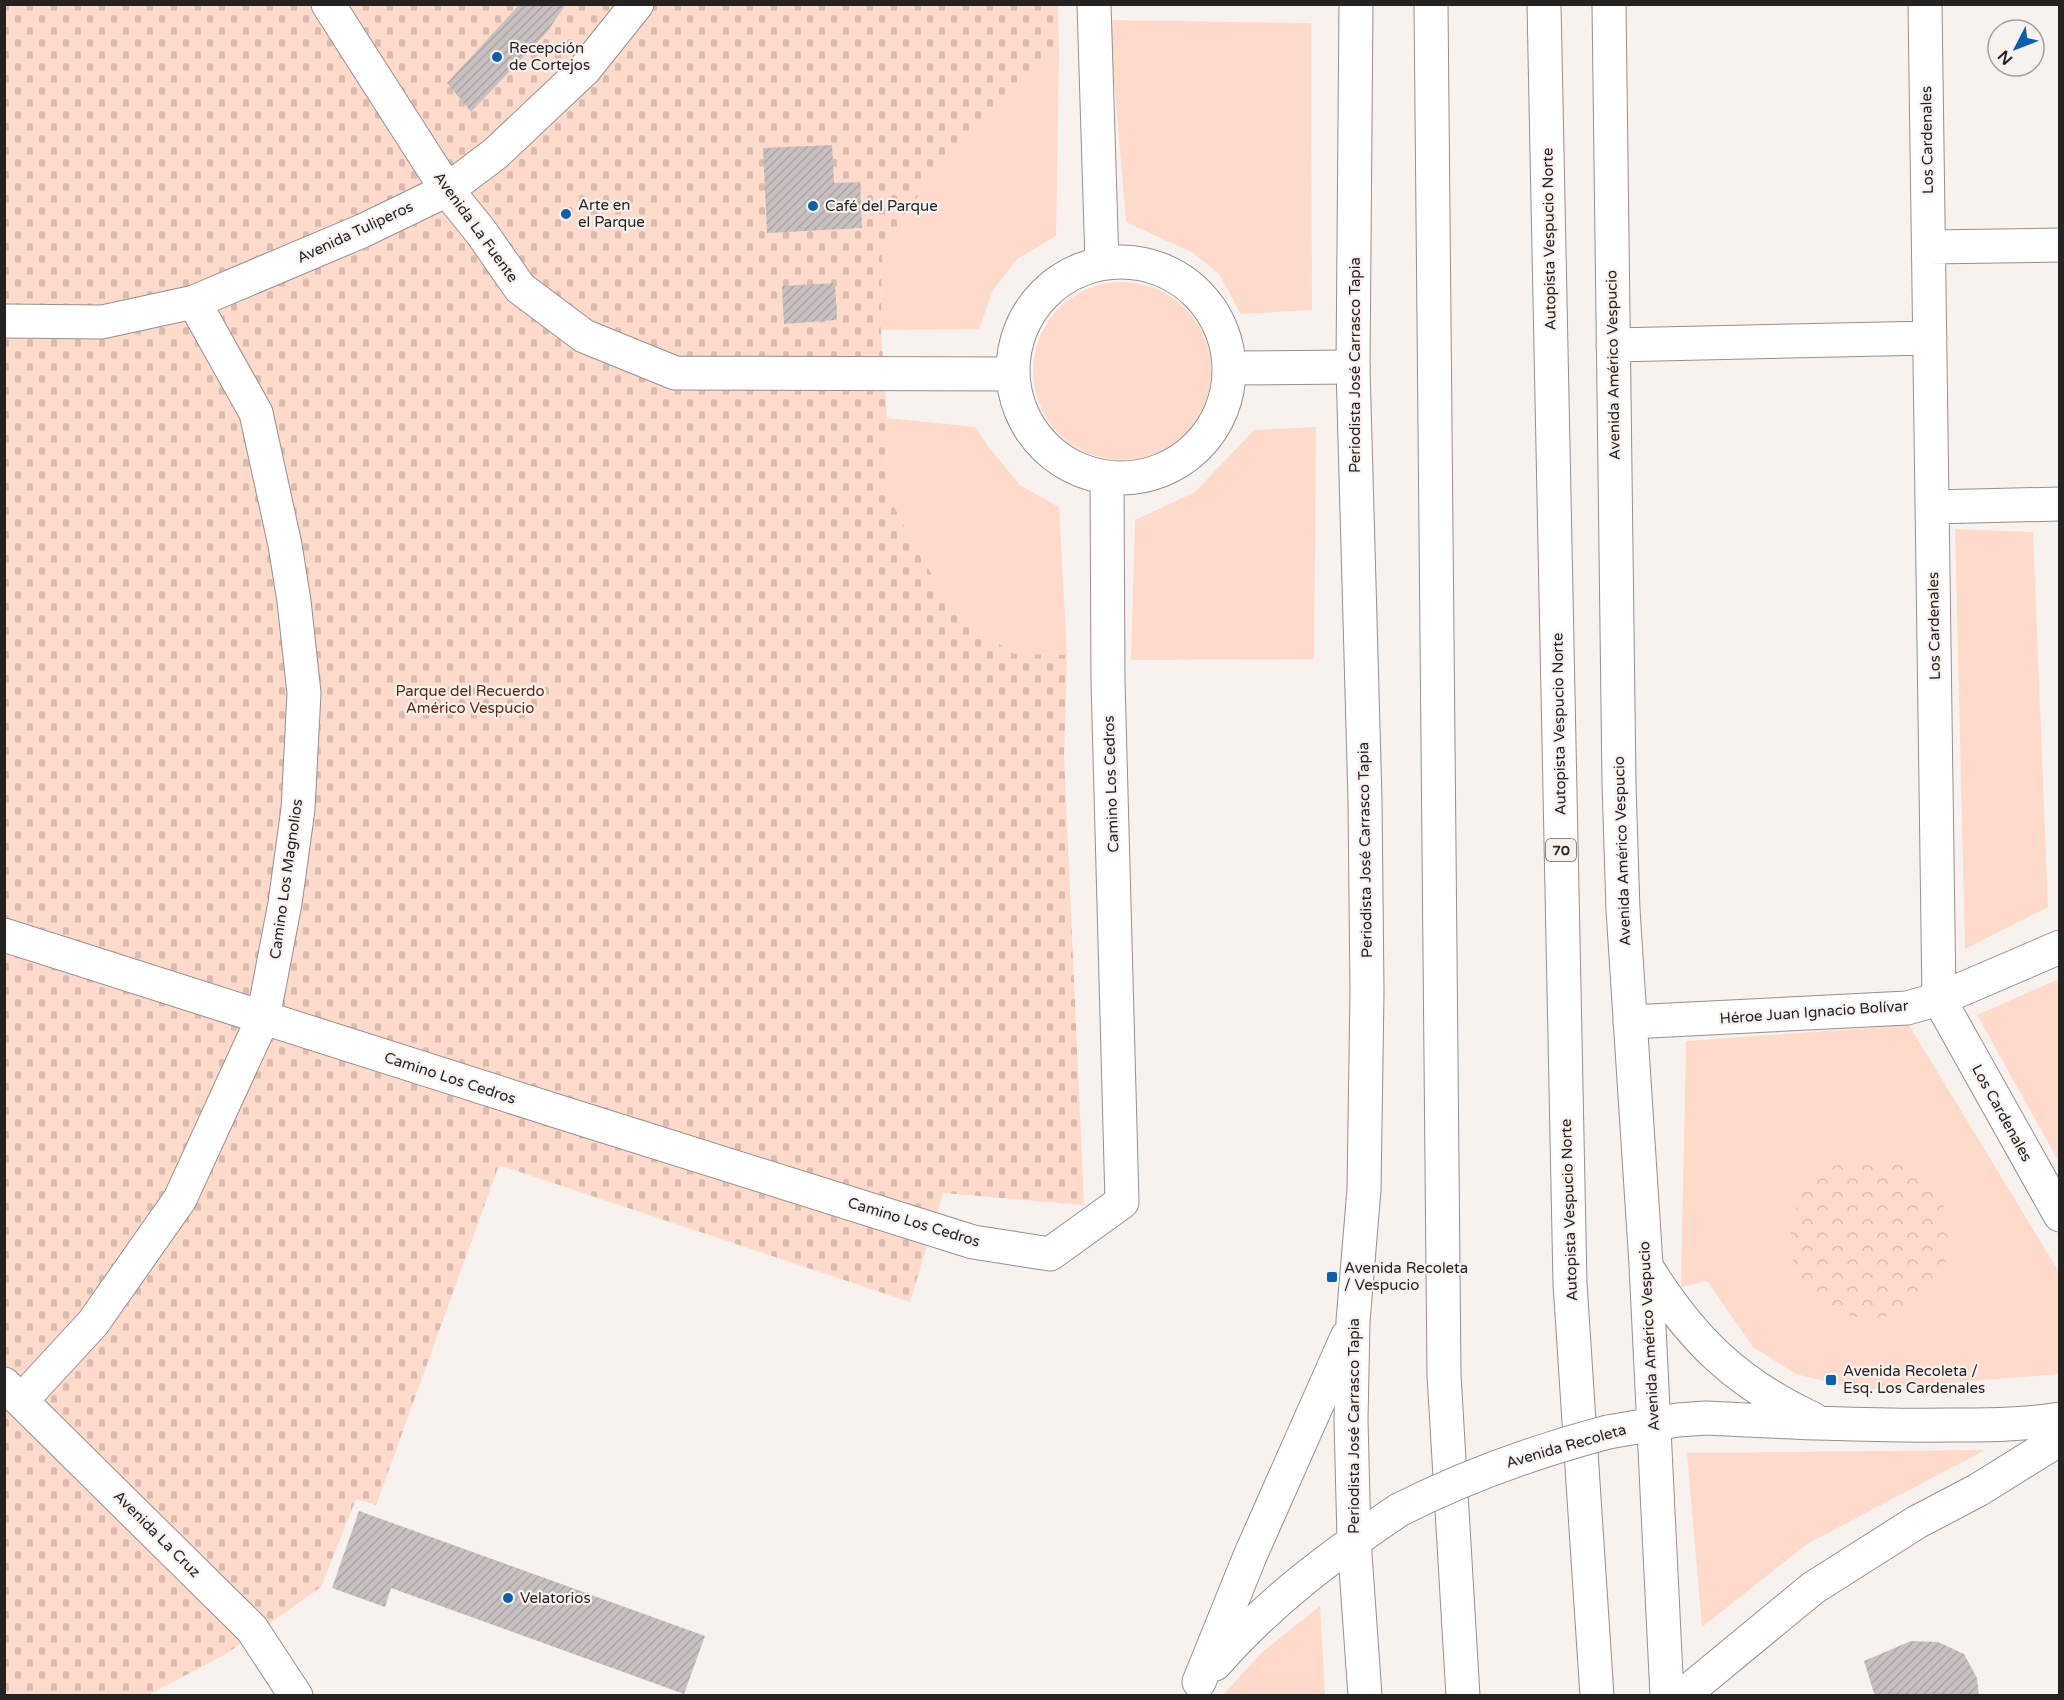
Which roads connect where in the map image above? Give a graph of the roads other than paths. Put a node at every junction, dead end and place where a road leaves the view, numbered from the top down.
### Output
1 (328, 4) edge
2 (637, 4) edge
3 (1094, 4) edge
4 (1356, 4) edge
5 (1431, 4) edge
6 (1544, 4) edge
7 (1609, 4) edge
8 (1926, 4) edge
9 (447, 190) junction
10 (2060, 245) edge
11 (1929, 247) junction
12 (1102, 263) junction
13 (194, 302) junction
14 (4, 321) edge
15 (1930, 338) junction
16 (1613, 345) junction
17 (1353, 367) junction
18 (1230, 368) junction
19 (1012, 374) junction
20 (1107, 478) junction
21 (2060, 504) edge
22 (1932, 507) junction
23 (4, 935) edge
24 (2060, 947) edge
25 (1939, 999) junction
26 (263, 1018) junction
27 (1630, 1022) junction
28 (2060, 1215) edge
29 (1646, 1265) junction
30 (1353, 1321) junction
31 (13, 1392) edge
32 (2060, 1419) edge
33 (1653, 1423) junction
34 (1822, 1423) junction
35 (2060, 1439) edge
36 (1354, 1540) junction
37 (1194, 1689) edge
38 (296, 1695) edge
39 (1365, 1695) edge
40 (1463, 1695) edge
41 (1597, 1695) edge
42 (1667, 1695) edge
43 (1682, 1695) edge

1 - 9 main road, Avenida La Fuente
2 - 9 main road, Avenida Tuliperos
3 - 12 main road
4 - 17 main road, Periodista José Carrasco Tapia
5 - 40 main road
6 - 41 main road, Autopista Vespucio Norte / 70
7 - 16 main road, Avenida Américo Vespucio
8 - 11 main road, Los Cardenales
9 - 13 main road, Avenida Tuliperos
9 - 19 main road, Avenida La Fuente
10 - 11 main road
11 - 15 main road, Los Cardenales
12 - 18 main road
12 - 19 main road
13 - 14 main road, Avenida Tuliperos
13 - 26 main road, Camino Los Magnolios
15 - 16 main road
15 - 22 main road, Los Cardenales
16 - 27 main road, Avenida Américo Vespucio
17 - 18 main road
17 - 30 main road, Periodista José Carrasco Tapia
18 - 20 main road
19 - 20 main road
20 - 26 main road, Camino Los Cedros
21 - 22 main road
22 - 25 main road, Los Cardenales
23 - 26 main road, Camino Los Cedros
24 - 25 main road, Héroe Juan Ignacio Bolívar
25 - 27 main road, Héroe Juan Ignacio Bolívar
25 - 28 main road, Los Cardenales
26 - 31 main road, Camino Los Magnolios
27 - 29 main road, Avenida Américo Vespucio
29 - 33 main road, Avenida Américo Vespucio
29 - 34 main road
30 - 36 main road, Periodista José Carrasco Tapia
30 - 37 main road
31 - 38 main road, Avenida La Cruz
32 - 34 main road, Avenida Recoleta
33 - 34 main road, Avenida Recoleta
33 - 36 main road, Avenida Recoleta, bridge
33 - 42 main road, Avenida Américo Vespucio
35 - 43 main road
36 - 37 main road, Avenida Recoleta
36 - 39 main road, Periodista José Carrasco Tapia

